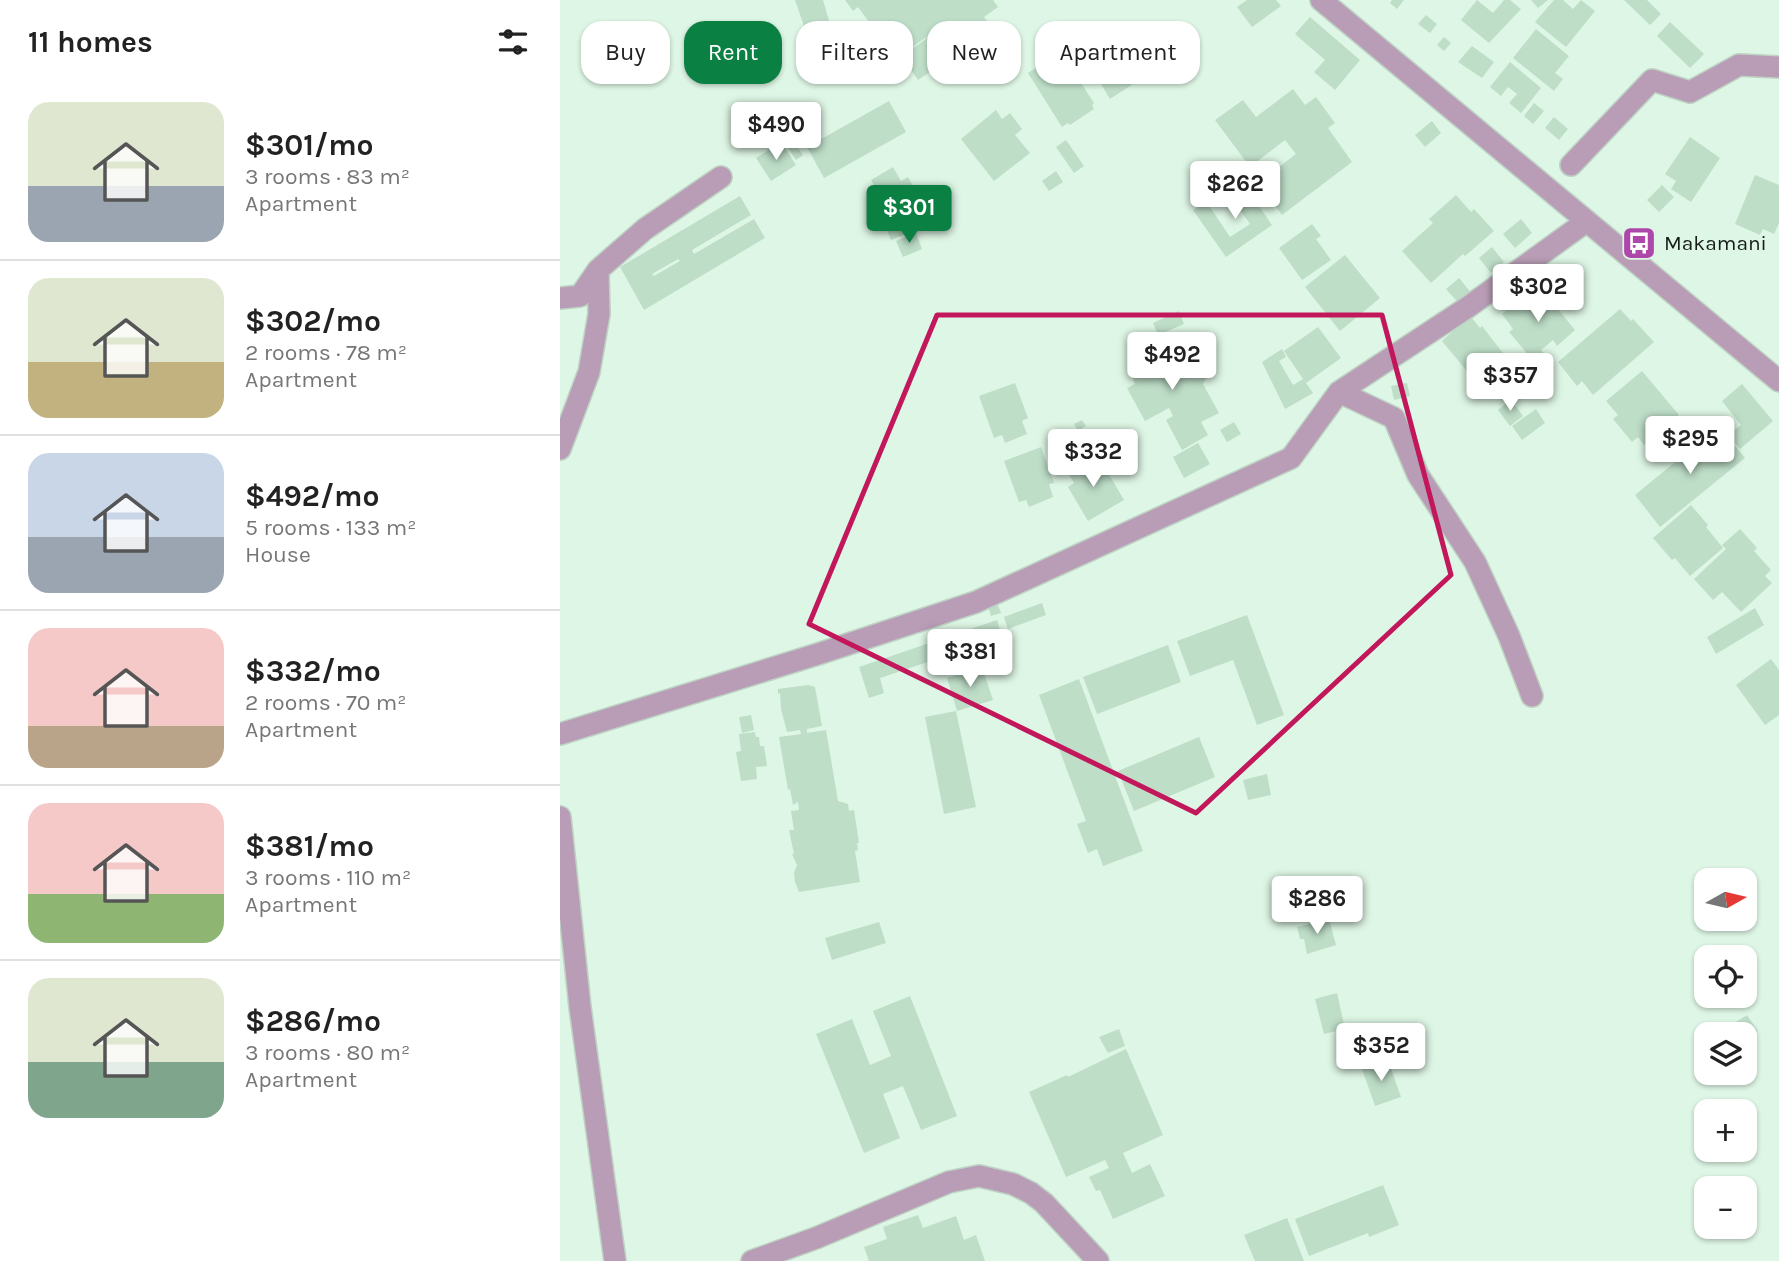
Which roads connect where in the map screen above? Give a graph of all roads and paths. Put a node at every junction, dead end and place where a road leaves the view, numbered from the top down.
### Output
1 (1321, 0) edge
2 (1779, 67) edge
3 (1571, 165) dead end
4 (721, 177) dead end
5 (1587, 221) junction
6 (598, 270) junction
7 (560, 298) edge
8 (1775, 371) edge
9 (1339, 392) junction
10 (560, 449) edge
11 (1532, 696) dead end
12 (560, 734) edge
13 (560, 817) edge
14 (615, 1261) edge
15 (752, 1261) edge
16 (1098, 1261) edge

1 - 5 street
2 - 3 street
4 - 6 street
5 - 8 street
5 - 9 street
6 - 7 street
6 - 10 street
9 - 11 street
9 - 12 street
13 - 14 street
15 - 16 street

